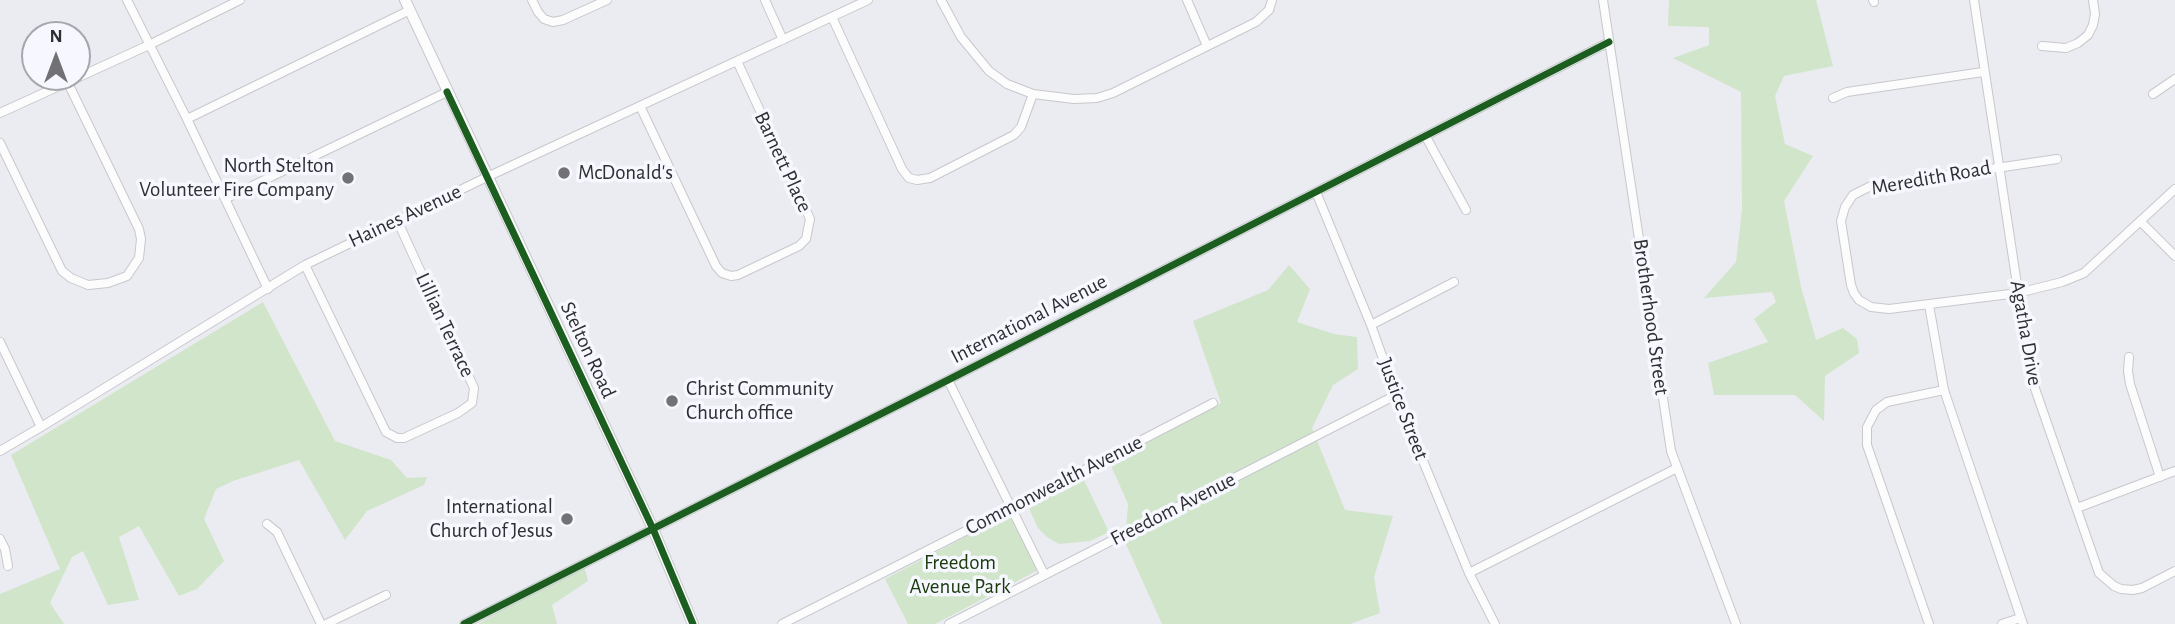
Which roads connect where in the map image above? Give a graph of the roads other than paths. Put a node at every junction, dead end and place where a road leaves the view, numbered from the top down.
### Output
1 (127, 0) edge
2 (240, 0) edge
3 (532, 0) edge
4 (607, 0) edge
5 (765, 0) edge
6 (868, 0) edge
7 (941, 0) edge
8 (1186, 0) edge
9 (1272, 0) edge
10 (1603, 0) edge
11 (1974, 0) edge
12 (2093, 0) edge
13 (408, 5) edge
14 (832, 17) junction
15 (783, 40) junction
16 (1609, 42) junction
17 (149, 45) junction
18 (1206, 46) junction
19 (2042, 46) dead end
20 (737, 61) junction
21 (91, 72) edge
22 (1983, 72) junction
23 (2175, 79) edge
24 (50, 91) edge
25 (72, 91) edge
26 (447, 92) junction
27 (1032, 94) junction
28 (2152, 94) dead end
29 (1833, 98) dead end
30 (640, 106) junction
31 (0, 113) edge
32 (187, 119) junction
33 (1426, 137) junction
34 (0, 143) edge
35 (2057, 159) dead end
36 (1998, 167) junction
37 (487, 177) junction
38 (2175, 189) edge
39 (1316, 192) junction
40 (225, 199) junction
41 (1466, 210) dead end
42 (397, 220) junction
43 (2140, 221) junction
44 (2175, 256) edge
45 (305, 265) junction
46 (1454, 282) dead end
47 (268, 289) junction
48 (2018, 293) junction
49 (1929, 305) junction
50 (1371, 325) junction
51 (0, 342) edge
52 (2129, 357) dead end
53 (948, 380) junction
54 (1944, 390) junction
55 (1396, 395) junction
56 (1213, 403) dead end
57 (41, 427) junction
58 (0, 451) edge
59 (1677, 468) junction
60 (2175, 471) edge
61 (2160, 477) junction
62 (1011, 508) junction
63 (2077, 508) junction
64 (267, 524) dead end
65 (653, 529) junction
66 (0, 539) edge
67 (8, 566) dead end
68 (2175, 571) edge
69 (1469, 573) junction
70 (1044, 574) junction
71 (386, 596) dead end
72 (2021, 621) edge
73 (324, 624) edge
74 (464, 624) edge
75 (693, 624) edge
76 (782, 624) edge
77 (949, 624) edge
78 (1495, 624) edge
79 (1736, 624) edge
80 (1929, 624) edge
81 (2002, 624) edge

1 - 17 street
2 - 17 street
3 - 4 street
5 - 15 street
6 - 14 street, Haines Avenue
7 - 27 street
8 - 18 street
9 - 18 street
10 - 16 street, Brotherhood Street
11 - 22 street, Agatha Drive
12 - 19 street
13 - 26 main road, Stelton Road
13 - 32 street
14 - 15 street, Haines Avenue
14 - 27 street
15 - 20 street, Haines Avenue
16 - 33 street, International Avenue
16 - 59 street, Brotherhood Street
17 - 21 street
17 - 32 street
18 - 27 street
20 - 30 street, Haines Avenue
20 - 30 street, Barnett Place
22 - 29 street
22 - 36 street, Agatha Drive
23 - 28 street
24 - 31 street
25 - 34 street
26 - 37 main road, Stelton Road
26 - 40 street
30 - 37 street, Haines Avenue
32 - 40 street
33 - 39 street, International Avenue
33 - 41 street
35 - 36 street, Meredith Road
36 - 48 street, Agatha Drive
36 - 49 street, Meredith Road
37 - 42 street, Haines Avenue
37 - 65 main road, Stelton Road
38 - 43 street, Meredith Road
39 - 50 street, Justice Street
39 - 53 street, International Avenue
40 - 47 street
42 - 45 street, Haines Avenue
42 - 45 street, Lillian Terrace
43 - 44 street
43 - 48 street, Meredith Road
45 - 47 street, Haines Avenue
46 - 50 street
47 - 57 street, Haines Avenue
48 - 49 street, Meredith Road
48 - 63 street, Agatha Drive
49 - 54 street
50 - 55 street, Justice Street
51 - 57 street
52 - 61 street
53 - 62 street
53 - 65 street, International Avenue
54 - 72 street
54 - 80 street
55 - 69 street, Justice Street
55 - 70 street, Freedom Avenue
56 - 62 street, Commonwealth Avenue
57 - 58 street, Haines Avenue
59 - 69 street
59 - 79 street, Brotherhood Street
60 - 61 street
61 - 63 street
62 - 70 street
62 - 76 street, Commonwealth Avenue
63 - 68 street, Agatha Drive
64 - 73 street
65 - 74 street, International Avenue
65 - 75 main road, Stelton Road
66 - 67 street
69 - 78 street, Justice Street
70 - 77 street, Freedom Avenue
71 - 73 street
72 - 81 street

